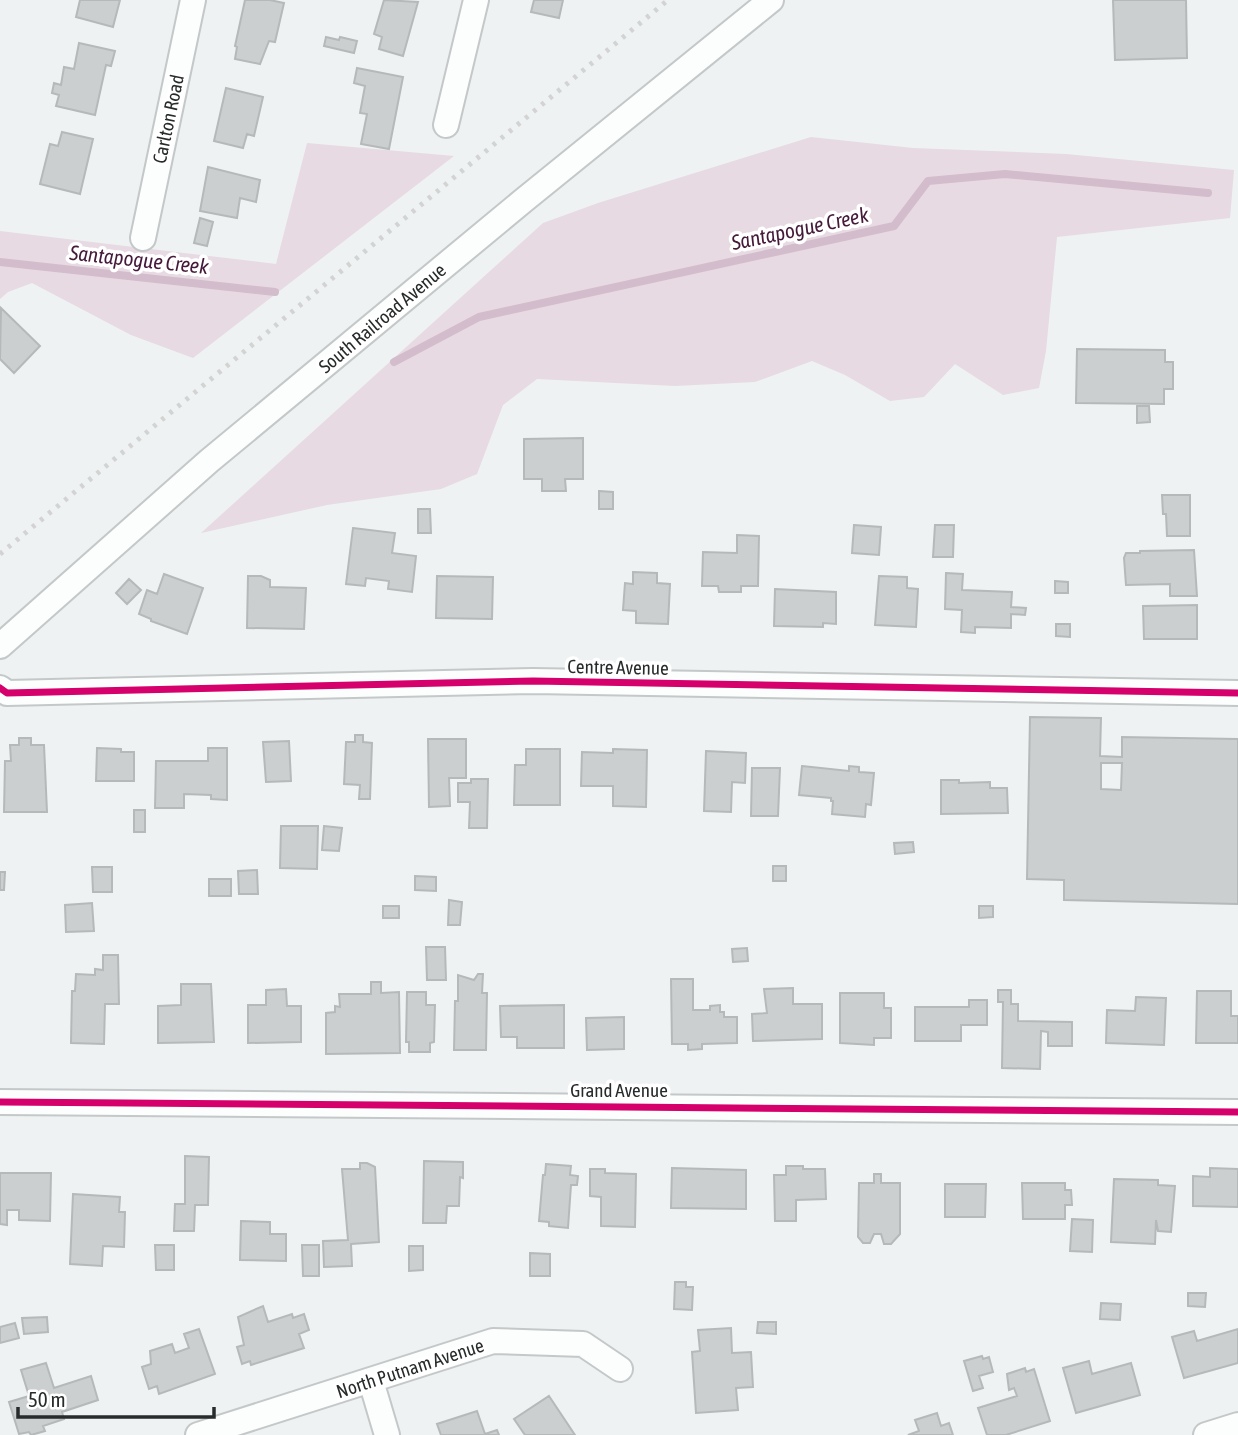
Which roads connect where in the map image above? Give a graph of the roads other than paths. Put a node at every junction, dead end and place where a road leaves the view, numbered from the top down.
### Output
1 (193, 0) edge
2 (476, 0) edge
3 (771, 0) edge
4 (446, 125) dead end
5 (143, 238) dead end
6 (0, 646) edge
7 (0, 688) edge
8 (1238, 693) edge
9 (0, 1102) edge
10 (1238, 1112) edge
11 (620, 1369) dead end
12 (371, 1381) junction
13 (1238, 1425) edge
14 (198, 1435) edge
15 (387, 1435) edge
16 (1206, 1435) edge

1 - 5 street, Carlton Road
2 - 4 street
3 - 6 street, South Railroad Avenue
7 - 8 street, Centre Avenue
9 - 10 street, Grand Avenue
11 - 12 street, North Putnam Avenue
12 - 14 street, North Putnam Avenue
12 - 15 street
13 - 16 street

